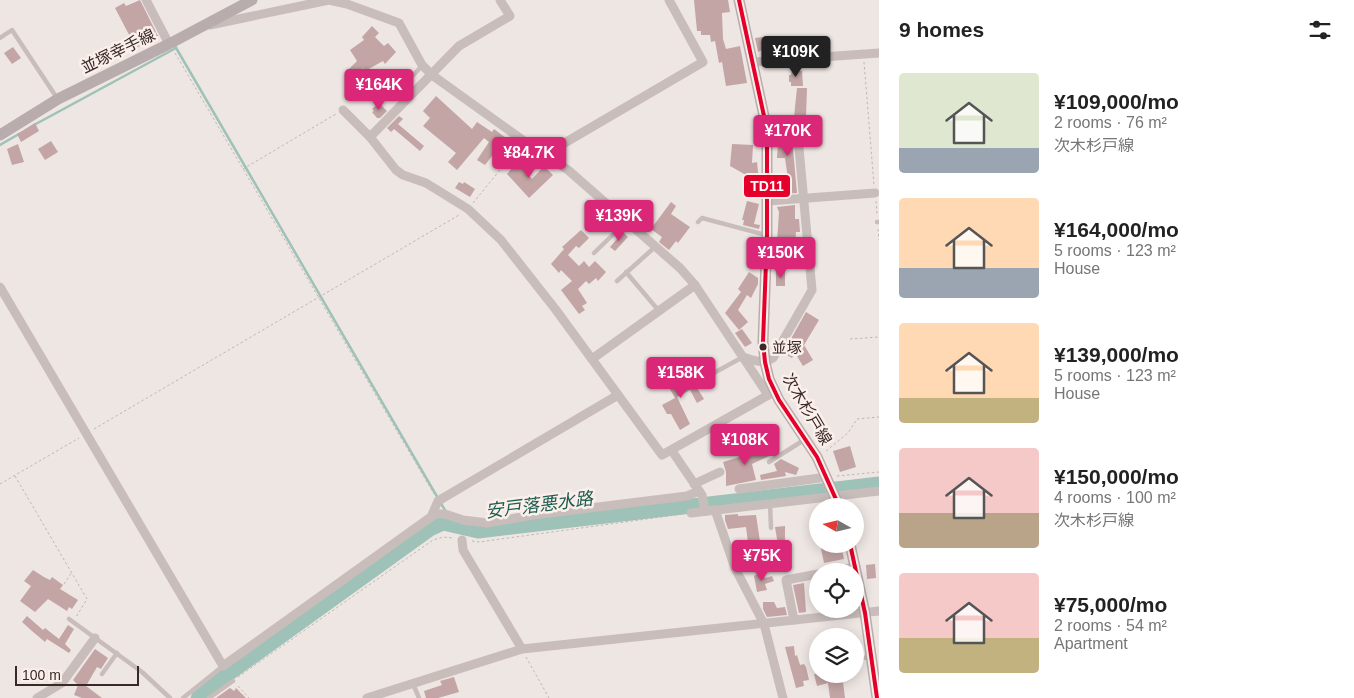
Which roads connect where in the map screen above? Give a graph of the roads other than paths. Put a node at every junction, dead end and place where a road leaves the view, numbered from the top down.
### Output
1 (146, 0) edge
2 (252, 0) edge
3 (500, 0) edge
4 (669, 0) edge
5 (741, 1) edge
6 (201, 27) junction
7 (0, 38) edge
8 (169, 44) junction
9 (879, 53) edge
10 (752, 62) junction
11 (422, 65) junction
12 (432, 75) junction
13 (392, 97) dead end
14 (58, 99) junction
15 (343, 110) road end
16 (0, 134) edge
17 (370, 137) junction
18 (800, 148) dead end
19 (544, 155) junction
20 (875, 193) road end
21 (804, 199) junction
22 (768, 202) junction
23 (626, 222) junction
24 (698, 222) dead end
25 (767, 235) junction
26 (654, 246) junction
27 (594, 254) dead end
28 (626, 272) junction
29 (617, 281) dead end
30 (695, 285) junction
31 (0, 287) edge
32 (658, 311) junction
33 (743, 357) junction
34 (592, 359) junction
35 (764, 362) junction
36 (699, 381) dead end
37 (772, 394) junction
38 (618, 395) junction
39 (805, 439) junction
40 (672, 451) junction
41 (770, 462) dead end
42 (720, 472) dead end
43 (827, 477) junction
44 (739, 489) dead end
45 (699, 490) junction
46 (879, 490) edge
47 (836, 498) edge
48 (848, 498) edge
49 (809, 502) edge
50 (770, 503) junction
51 (715, 510) junction
52 (705, 511) junction
53 (691, 513) road end
54 (431, 516) junction
55 (771, 528) dead end
56 (462, 540) road end
57 (809, 576) edge
58 (864, 608) edge
59 (879, 611) edge
60 (865, 613) junction
61 (794, 620) junction
62 (71, 621) road end
63 (764, 624) junction
64 (95, 638) junction
65 (522, 650) junction
66 (116, 653) junction
67 (871, 657) junction
68 (864, 658) edge
69 (223, 666) junction
70 (102, 674) dead end
71 (233, 680) road end
72 (413, 684) junction
73 (37, 698) edge
74 (170, 698) edge
75 (183, 698) edge
76 (209, 698) edge
77 (367, 698) edge
78 (419, 698) edge
79 (783, 698) edge
80 (878, 698) edge

1 - 8 street
2 - 6 main road, 並塚幸手線
3 - 12 street
4 - 19 street
5 - 10 main road, 次木杉戸線
6 - 8 main road, 並塚幸手線
6 - 11 street
7 - 14 lane
8 - 14 main road, 並塚幸手線
9 - 10 street
10 - 22 main road, 次木杉戸線
11 - 12 street
11 - 13 lane
12 - 17 street
12 - 19 street
14 - 16 main road, 並塚幸手線
15 - 17 street
17 - 34 street
18 - 21 street
19 - 23 street
20 - 21 street
21 - 22 street
21 - 35 street
22 - 25 main road, 次木杉戸線
23 - 26 street
23 - 27 lane
24 - 25 lane
25 - 35 main road, 次木杉戸線
26 - 28 lane
26 - 30 street
28 - 29 lane
28 - 32 lane
30 - 32 street
30 - 33 street
31 - 69 street
32 - 34 street
33 - 35 street
33 - 36 lane
33 - 37 street
34 - 38 street
35 - 37 main road, 次木杉戸線
37 - 39 main road, 次木杉戸線
37 - 40 street
38 - 40 street
38 - 54 street
39 - 41 lane
39 - 43 main road, 次木杉戸線
40 - 45 street
42 - 45 street
43 - 44 street
43 - 47 main road, 次木杉戸線
45 - 52 street
45 - 54 street
46 - 48 street
49 - 50 street
50 - 51 street
50 - 55 lane
51 - 52 street
51 - 63 street
52 - 53 street
54 - 69 street
56 - 65 street
57 - 61 street
58 - 60 main road
59 - 60 street
60 - 61 street
60 - 67 main road
61 - 63 street
62 - 64 lane
63 - 65 street
63 - 79 street
64 - 66 lane
64 - 73 street
65 - 72 street
66 - 70 lane
66 - 74 lane
67 - 68 lane
67 - 80 main road
69 - 75 lane
71 - 76 lane
72 - 77 street
72 - 78 lane

